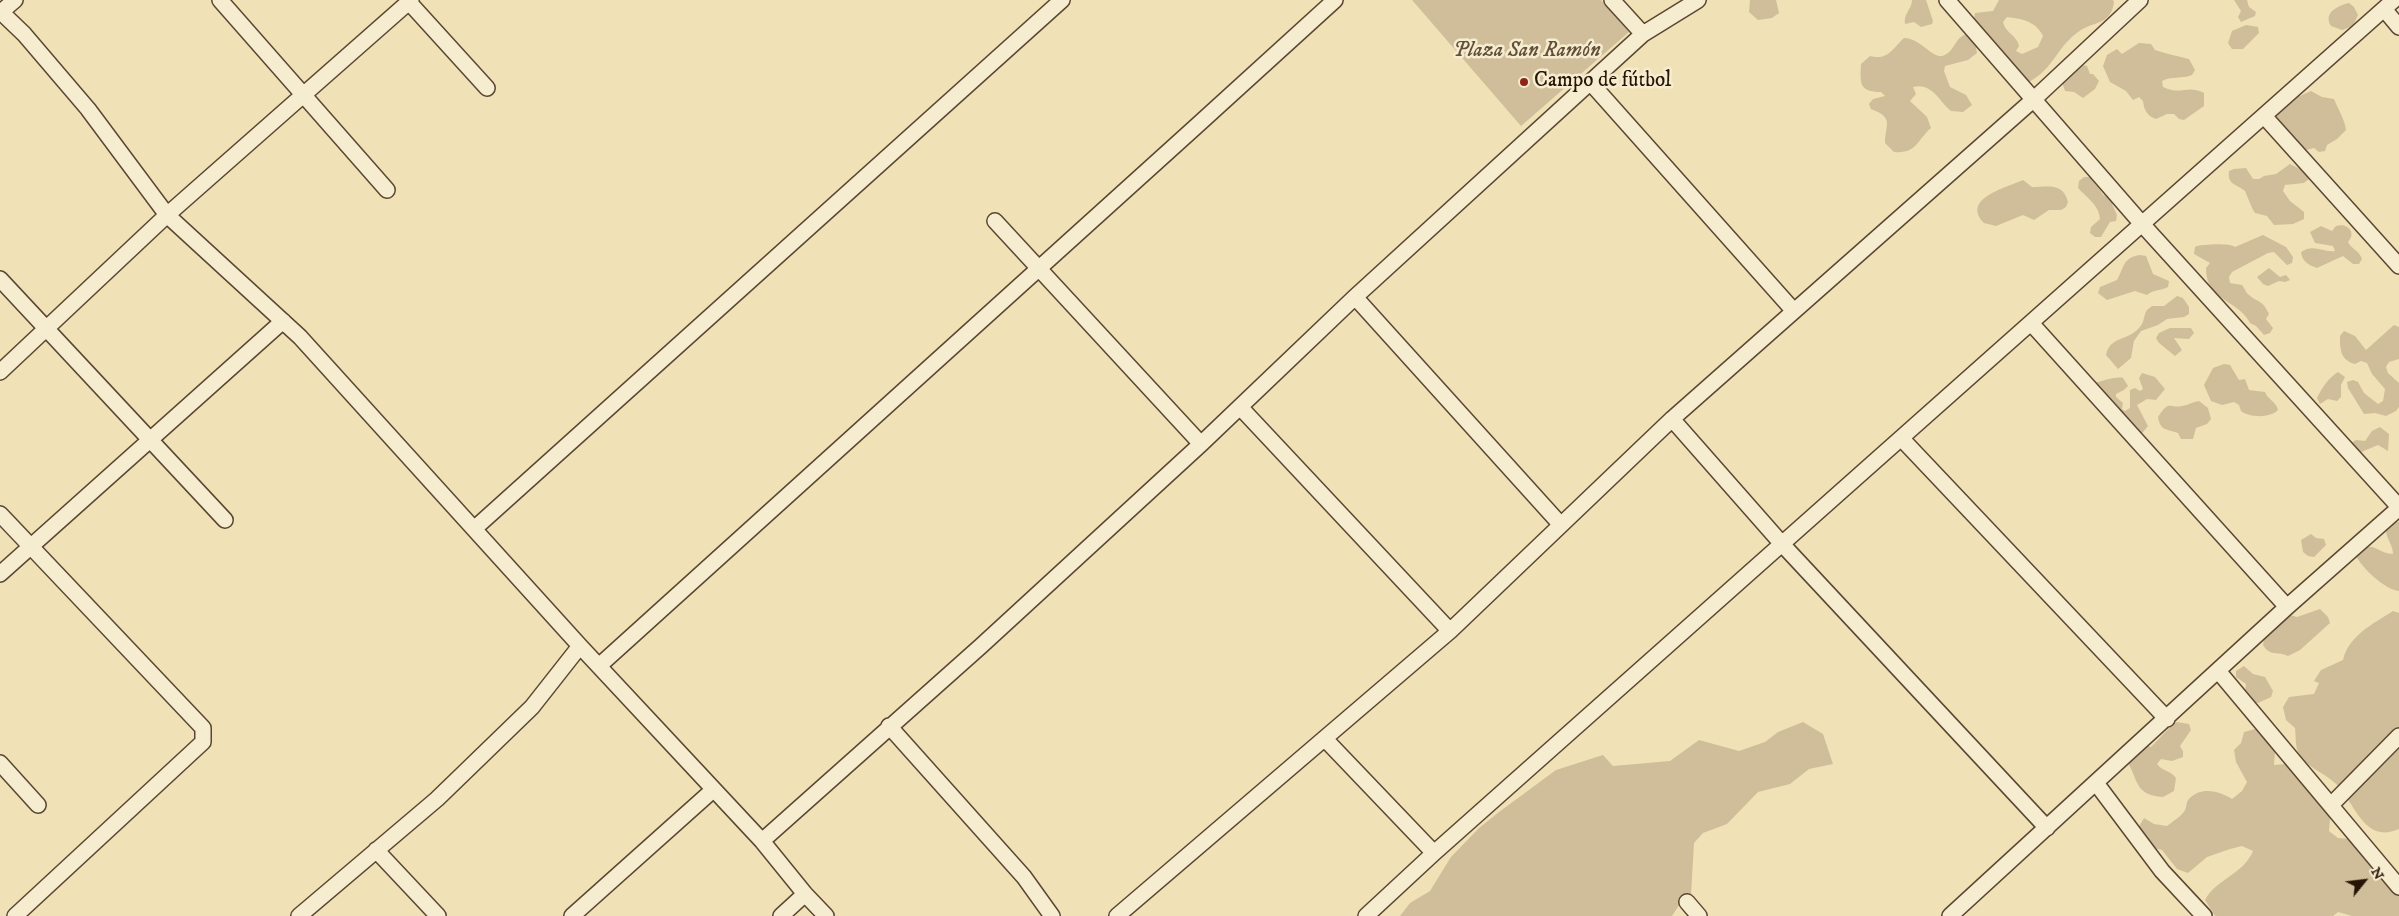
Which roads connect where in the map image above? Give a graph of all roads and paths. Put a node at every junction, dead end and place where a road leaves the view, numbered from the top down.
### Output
1 (15, 0) edge
2 (220, 0) edge
3 (1062, 0) edge
4 (1336, 0) edge
5 (1612, 0) edge
6 (1698, 0) edge
7 (1947, 0) edge
8 (2140, 0) edge
9 (409, 1) edge
10 (2389, 5) edge
11 (1, 11) edge
12 (2399, 27) edge
13 (1643, 34) junction
14 (1590, 82) junction
15 (487, 88) dead end
16 (302, 96) junction
17 (2033, 100) junction
18 (2264, 116) junction
19 (387, 190) dead end
20 (167, 215) junction
21 (995, 221) dead end
22 (2142, 224) junction
23 (2399, 266) edge
24 (1041, 270) junction
25 (0, 279) edge
26 (1354, 297) junction
27 (1793, 310) junction
28 (284, 322) junction
29 (2031, 323) junction
30 (47, 327) junction
31 (0, 372) edge
32 (1240, 407) junction
33 (1672, 419) junction
34 (1900, 438) junction
35 (150, 440) junction
36 (1201, 444) junction
37 (2399, 508) edge
38 (0, 514) edge
39 (225, 520) dead end
40 (1561, 525) junction
41 (474, 529) junction
42 (1782, 544) junction
43 (31, 547) junction
44 (0, 574) edge
45 (2287, 607) junction
46 (1450, 631) junction
47 (580, 646) junction
48 (600, 666) junction
49 (2219, 672) junction
50 (2167, 719) junction
51 (890, 726) junction
52 (2399, 736) edge
53 (1325, 738) junction
54 (0, 763) edge
55 (2096, 783) junction
56 (713, 790) junction
57 (38, 805) dead end
58 (2331, 805) junction
59 (2047, 828) junction
60 (762, 841) junction
61 (376, 850) junction
62 (1434, 853) junction
63 (2399, 887) edge
64 (805, 894) junction
65 (1687, 902) dead end
66 (15, 916) edge
67 (299, 916) edge
68 (438, 916) edge
69 (572, 916) edge
70 (781, 916) edge
71 (826, 916) edge
72 (1052, 916) edge
73 (1117, 916) edge
74 (1366, 916) edge
75 (1699, 916) edge
76 (1950, 916) edge
77 (2204, 916) edge

1 - 11 street
2 - 16 street
3 - 41 street
4 - 24 street
5 - 13 street
6 - 13 street
7 - 17 street
8 - 17 street
9 - 15 street
9 - 16 street
10 - 12 street
10 - 18 street
11 - 20 street
13 - 14 street
14 - 26 street
14 - 27 street
16 - 19 street
16 - 20 street
17 - 22 street
17 - 27 street
18 - 22 street
18 - 23 street
20 - 28 street
20 - 30 street
21 - 24 street
22 - 29 street
22 - 37 street
24 - 36 street
24 - 48 street
25 - 30 street
26 - 32 street
26 - 40 street
27 - 33 street
28 - 35 street
28 - 41 street
29 - 34 street
29 - 45 street
30 - 31 street
30 - 35 street
32 - 36 street
32 - 46 street
33 - 40 street
33 - 42 street
34 - 42 street
34 - 50 street
35 - 39 street
35 - 43 street
36 - 51 street
37 - 45 street
38 - 43 street
40 - 46 street
41 - 47 street
42 - 59 street
42 - 62 street
43 - 44 street
43 - 66 street
45 - 49 street
46 - 53 street
47 - 48 street
47 - 61 street
48 - 56 street
49 - 50 street
49 - 58 street
50 - 55 street
51 - 60 street
51 - 72 street
52 - 58 street
53 - 62 street
53 - 73 street
54 - 57 street
55 - 59 street
55 - 77 street
56 - 60 street
56 - 69 street
58 - 63 street
59 - 76 street
60 - 64 street
61 - 67 street
61 - 68 street
62 - 74 street
64 - 70 street
64 - 71 street
65 - 75 street

